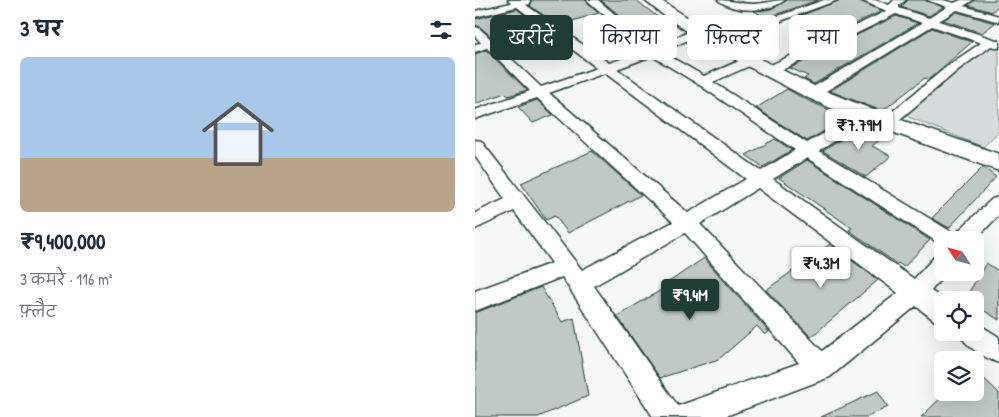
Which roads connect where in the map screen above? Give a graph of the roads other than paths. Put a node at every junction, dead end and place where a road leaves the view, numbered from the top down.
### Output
1 (534, 0) edge
2 (592, 0) edge
3 (651, 0) edge
4 (723, 0) edge
5 (780, 0) edge
6 (833, 0) edge
7 (866, 0) edge
8 (901, 0) edge
9 (932, 0) edge
10 (968, 0) edge
11 (515, 2) edge
12 (956, 7) junction
13 (894, 10) junction
14 (475, 14) edge
15 (534, 15) edge
16 (610, 15) edge
17 (779, 16) edge
18 (999, 19) edge
19 (931, 22) junction
20 (687, 24) edge
21 (475, 30) edge
22 (490, 43) edge
23 (573, 43) edge
24 (490, 44) edge
25 (994, 44) edge
26 (475, 48) edge
27 (507, 60) edge
28 (631, 60) edge
29 (666, 60) edge
30 (750, 61) joint
31 (607, 69) junction
32 (769, 71) junction
33 (703, 82) junction
34 (540, 93) junction
35 (813, 93) junction
36 (475, 115) edge
37 (866, 115) junction
38 (887, 123) junction
39 (475, 146) edge
40 (807, 151) junction
41 (998, 160) edge
42 (759, 178) junction
43 (517, 201) junction
44 (999, 204) edge
45 (475, 222) edge
46 (687, 223) junction
47 (935, 231) edge
48 (971, 231) edge
49 (934, 271) edge
50 (573, 275) junction
51 (914, 294) junction
52 (475, 301) edge
53 (934, 307) edge
54 (984, 341) edge
55 (999, 351) edge
56 (821, 368) junction
57 (669, 417) edge
58 (685, 417) edge

1 - 11 street
2 - 16 street
3 - 20 street
4 - 5 street
6 - 17 street
7 - 13 street
8 - 13 street
9 - 12 street
10 - 12 street
11 - 14 street
11 - 15 street
12 - 18 street
12 - 19 street
13 - 19 street
13 - 32 street
19 - 25 street
19 - 35 street
21 - 22 street
23 - 31 street
24 - 26 street
25 - 38 street
27 - 34 street
28 - 31 street
29 - 33 street
30 - 32 street
30 - 33 street
31 - 34 street
31 - 42 street
32 - 35 street
33 - 40 street
34 - 36 street
34 - 46 street
35 - 37 street
37 - 38 street
37 - 40 street
38 - 41 street
39 - 43 street
40 - 42 street
40 - 47 street
42 - 46 street
42 - 51 street
43 - 45 street
43 - 50 street
44 - 48 street
46 - 50 street
46 - 56 street
49 - 51 street
50 - 52 street
50 - 57 street
51 - 53 street
51 - 56 street
54 - 55 street
56 - 58 street

